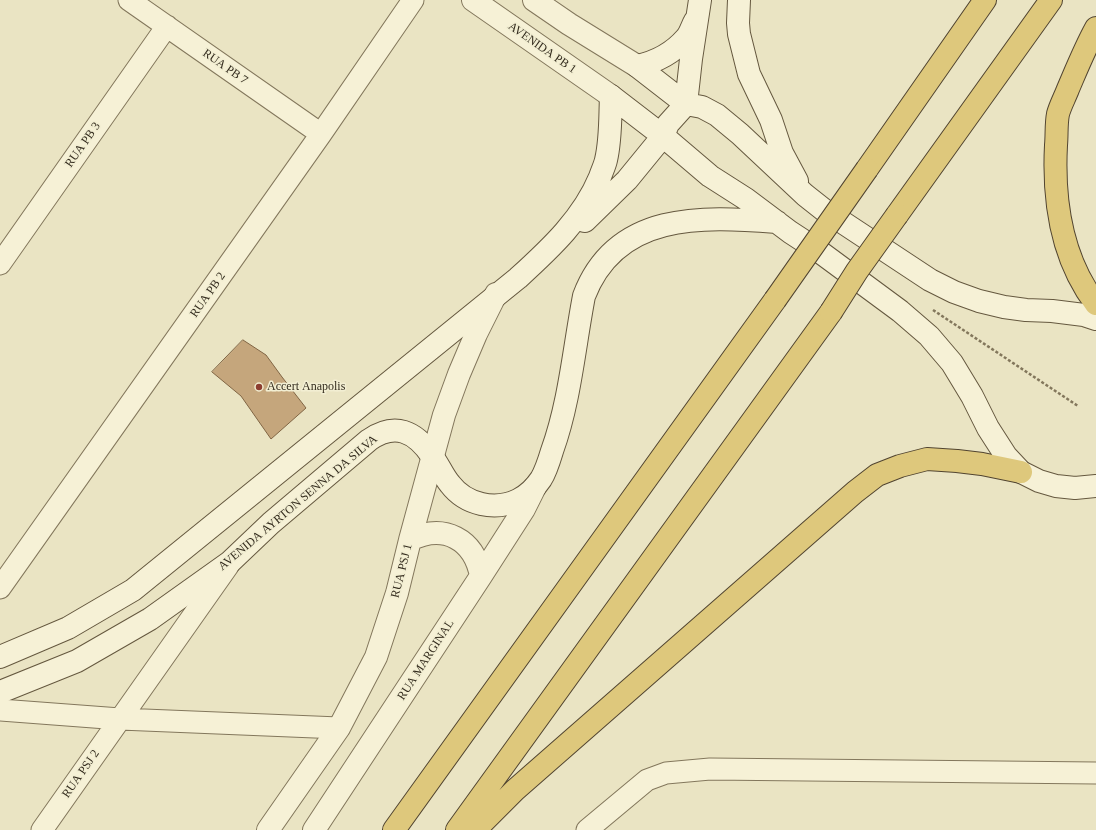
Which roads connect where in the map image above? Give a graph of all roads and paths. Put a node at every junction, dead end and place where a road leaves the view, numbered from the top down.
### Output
1 (130, 0) edge
2 (413, 0) edge
3 (473, 0) edge
4 (534, 0) edge
5 (739, 0) edge
6 (985, 0) edge
7 (1051, 0) edge
8 (699, 8) edge
9 (167, 26) junction
10 (1096, 28) edge
11 (637, 66) junction
12 (610, 96) junction
13 (686, 104) junction
14 (321, 134) junction
15 (663, 136) junction
16 (804, 195) junction
17 (777, 222) junction
18 (547, 250) junction
19 (0, 264) edge
20 (496, 294) junction
21 (1096, 304) edge
22 (928, 307) dead end
23 (1096, 319) edge
24 (1078, 406) dead end
25 (433, 456) junction
26 (1021, 472) junction
27 (535, 487) junction
28 (1096, 487) edge
29 (410, 540) junction
30 (230, 562) junction
31 (481, 576) junction
32 (0, 588) edge
33 (0, 657) edge
34 (0, 692) edge
35 (0, 710) edge
36 (120, 719) junction
37 (339, 728) junction
38 (1096, 772) edge
39 (42, 830) edge
40 (268, 830) edge
41 (314, 830) edge
42 (394, 830) edge
43 (457, 830) edge
44 (475, 830) edge
45 (587, 830) edge

1 - 9 street, RUA PB 7
2 - 14 street, RUA PB 2
3 - 12 main road, AVENIDA PB 1
4 - 11 main road
5 - 16 main road
6 - 42 highway, bridge
7 - 43 highway, bridge
8 - 11 main road
8 - 13 main road
9 - 14 street, RUA PB 7
9 - 19 street, RUA PB 3
10 - 21 highway
11 - 13 main road
12 - 15 main road, AVENIDA PB 1
12 - 18 main road
13 - 15 main road
13 - 16 main road
14 - 32 street, RUA PB 2
15 - 17 main road, AVENIDA PB 1
15 - 18 main road
16 - 23 main road
17 - 26 main road, AVENIDA PB 1
17 - 27 main road, AVENIDA AYRTON SENNA DA SILVA
18 - 20 main road
20 - 25 main road, RUA PSJ 1
20 - 33 main road
22 - 24 path
25 - 27 main road, AVENIDA AYRTON SENNA DA SILVA
25 - 29 main road, RUA PSJ 1
25 - 30 main road, AVENIDA AYRTON SENNA DA SILVA
26 - 28 main road
26 - 44 highway
27 - 31 main road, RUA MARGINAL
29 - 31 main road
29 - 37 main road, RUA PSJ 1
30 - 34 main road, AVENIDA AYRTON SENNA DA SILVA
30 - 36 street, RUA PSJ 2
31 - 41 main road, RUA MARGINAL
35 - 36 street
36 - 37 street
36 - 39 street, RUA PSJ 2
37 - 40 main road, RUA PSJ 1
38 - 45 street

